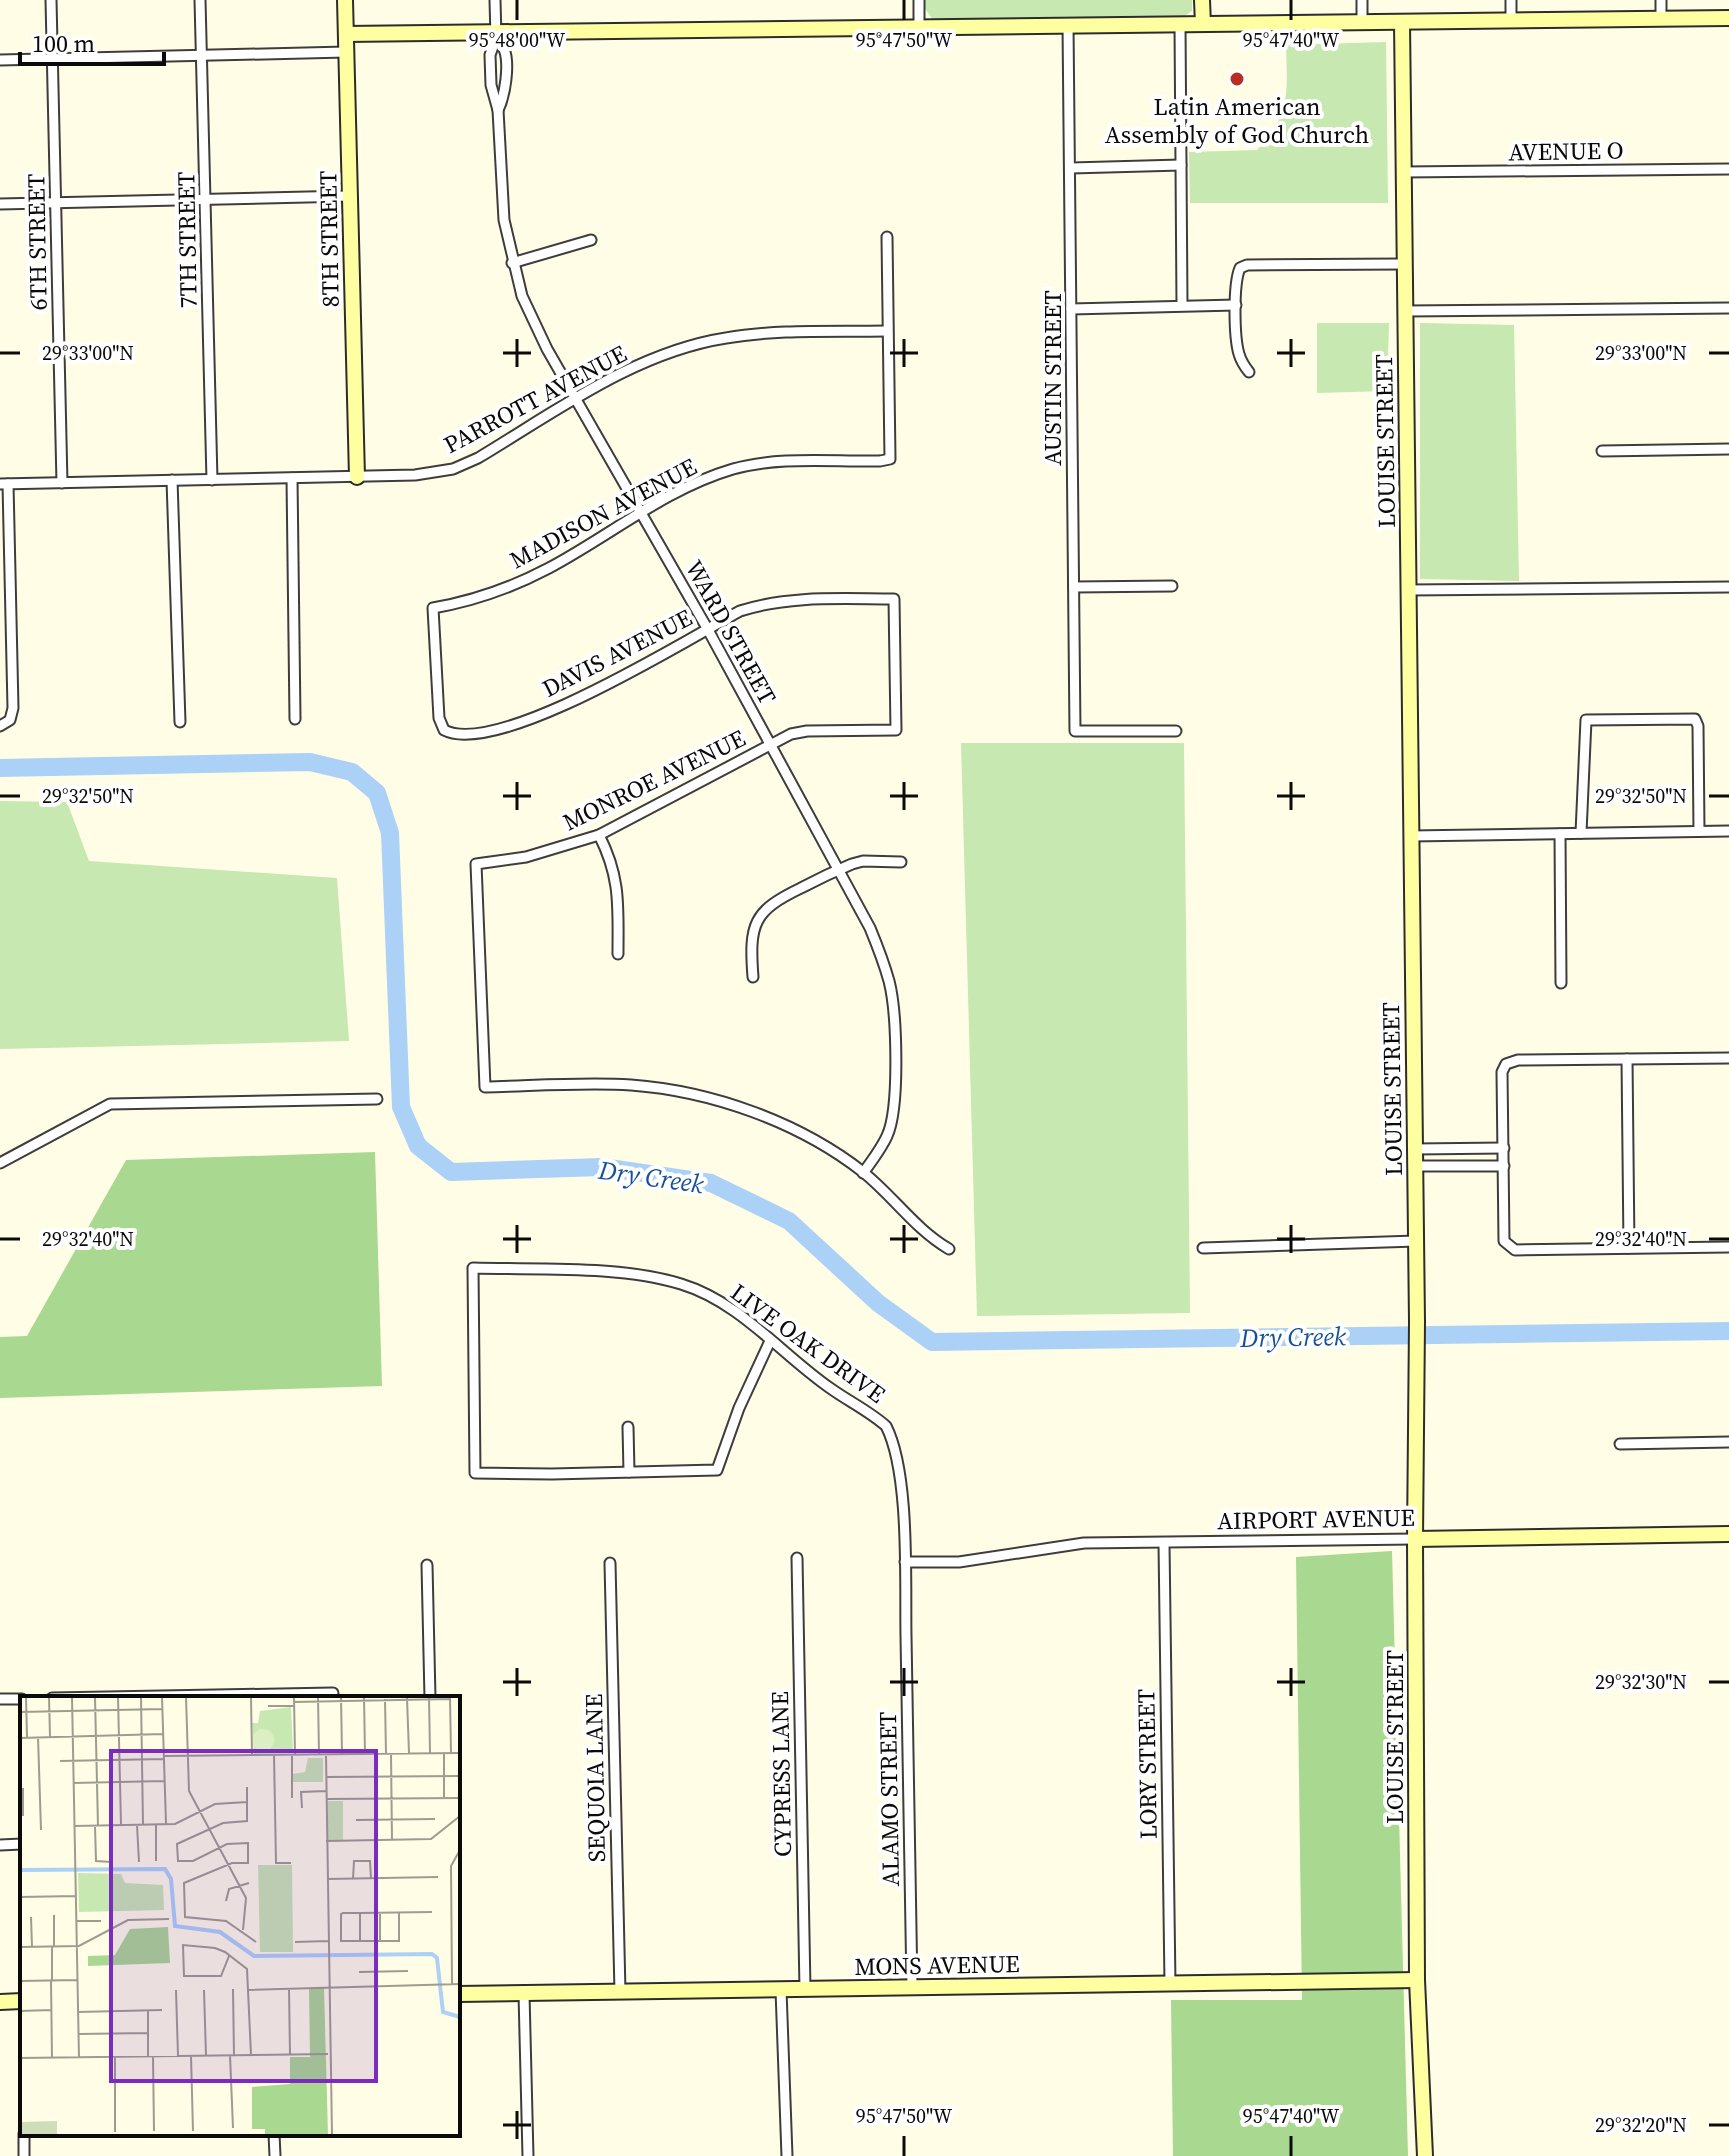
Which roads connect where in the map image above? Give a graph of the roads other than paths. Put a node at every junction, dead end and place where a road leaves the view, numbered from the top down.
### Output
1 (51, 0) edge
2 (200, 0) edge
3 (345, 0) edge
4 (495, 0) edge
5 (919, 0) edge
6 (1202, 0) edge
7 (1362, 0) edge
8 (1511, 0) edge
9 (1661, 0) edge
10 (1661, 18) junction
11 (1729, 18) edge
12 (1511, 20) junction
13 (1362, 22) junction
14 (1402, 22) junction
15 (1180, 24) junction
16 (1203, 24) junction
17 (1068, 25) junction
18 (919, 27) junction
19 (346, 34) junction
20 (496, 35) junction
21 (346, 52) junction
22 (202, 55) junction
23 (52, 58) junction
24 (0, 60) edge
25 (1181, 165) junction
26 (1071, 168) junction
27 (1729, 169) edge
28 (1404, 172) junction
29 (350, 196) junction
30 (206, 199) junction
31 (56, 203) junction
32 (0, 204) edge
33 (887, 237) dead end
34 (591, 240) dead end
35 (512, 263) junction
36 (1404, 264) junction
37 (1182, 305) junction
38 (1236, 305) junction
39 (1729, 308) edge
40 (1071, 309) junction
41 (1405, 311) junction
42 (886, 331) junction
43 (1249, 372) dead end
44 (575, 399) junction
45 (1729, 449) edge
46 (1602, 451) dead end
47 (357, 477) junction
48 (292, 478) junction
49 (172, 480) junction
50 (212, 480) junction
51 (62, 483) junction
52 (4, 484) edge
53 (641, 512) junction
54 (1172, 586) dead end
55 (1074, 587) junction
56 (1729, 587) edge
57 (1408, 590) junction
58 (707, 628) junction
59 (295, 719) dead end
60 (180, 722) dead end
61 (0, 726) edge
62 (896, 730) joint
63 (1176, 731) dead end
64 (451, 734) joint
65 (769, 744) junction
66 (1699, 831) junction
67 (1729, 831) edge
68 (1581, 833) junction
69 (1560, 834) junction
70 (599, 835) junction
71 (1411, 836) junction
72 (901, 862) dead end
73 (838, 869) junction
74 (618, 954) dead end
75 (753, 977) dead end
76 (1561, 983) dead end
77 (1729, 1058) edge
78 (1627, 1059) junction
79 (377, 1099) dead end
80 (1504, 1148) junction
81 (1415, 1149) junction
82 (0, 1163) edge
83 (1415, 1166) junction
84 (1504, 1166) junction
85 (863, 1173) junction
86 (1416, 1241) junction
87 (1729, 1247) edge
88 (1203, 1248) dead end
89 (1629, 1248) junction
90 (949, 1249) dead end
91 (770, 1341) junction
92 (628, 1427) dead end
93 (1729, 1442) edge
94 (1620, 1444) dead end
95 (629, 1472) junction
96 (1729, 1534) edge
97 (1415, 1539) junction
98 (1164, 1544) junction
99 (797, 1558) dead end
100 (905, 1562) junction
101 (610, 1563) dead end
102 (427, 1565) dead end
103 (333, 1693) dead end
104 (240, 1696) edge
105 (430, 1696) edge
106 (20, 1844) edge
107 (0, 1845) edge
108 (1417, 1980) junction
109 (1170, 1984) junction
110 (912, 1988) junction
111 (805, 1989) junction
112 (781, 1990) junction
113 (620, 1992) junction
114 (460, 1994) edge
115 (524, 1994) junction
116 (20, 2001) edge
117 (0, 2002) edge
118 (274, 2136) edge
119 (275, 2156) edge
120 (528, 2156) edge
121 (787, 2156) edge
122 (1425, 2156) edge

1 - 23 street, 6TH STREET
2 - 22 street, 7TH STREET
3 - 19 street, 8TH STREET
4 - 20 street, WARD STREET
5 - 18 street
6 - 16 street
7 - 13 street
8 - 12 street
9 - 10 street
10 - 11 street
10 - 12 street
12 - 14 street
13 - 14 street
13 - 16 street
14 - 28 street, LOUISE STREET
15 - 16 street
15 - 17 street
15 - 25 street
17 - 18 street
17 - 26 street, AUSTIN STREET
18 - 20 street
19 - 20 street
19 - 21 street, 8TH STREET
20 - 35 street, WARD STREET
21 - 22 street
21 - 29 street, 8TH STREET
22 - 23 street
22 - 30 street, 7TH STREET
23 - 24 street
23 - 31 street, 6TH STREET
25 - 26 street
25 - 37 street
26 - 40 street, AUSTIN STREET
27 - 28 street, AVENUE O
28 - 36 street, LOUISE STREET
29 - 30 street
29 - 47 street, 8TH STREET
30 - 31 street
30 - 50 street, 7TH STREET
31 - 32 street
31 - 51 street, 6TH STREET
33 - 42 street
34 - 35 street
35 - 44 street, WARD STREET
36 - 38 street
36 - 41 street, LOUISE STREET
37 - 38 street
37 - 40 street
38 - 43 street
39 - 41 street
40 - 55 street, AUSTIN STREET
41 - 57 street, LOUISE STREET
42 - 44 street, PARROTT AVENUE
42 - 53 street, MADISON AVENUE
44 - 47 street, PARROTT AVENUE
44 - 53 street, WARD STREET
45 - 46 street
47 - 48 street, PARROTT AVENUE
48 - 50 street, PARROTT AVENUE
48 - 59 street
49 - 50 street, PARROTT AVENUE
49 - 51 street, PARROTT AVENUE
49 - 60 street
51 - 52 street, PARROTT AVENUE
52 - 61 street, PARROTT AVENUE
53 - 58 street, WARD STREET
53 - 64 street, MADISON AVENUE
54 - 55 street
55 - 63 street, AUSTIN STREET
56 - 57 street
57 - 71 street, LOUISE STREET
58 - 62 street, DAVIS AVENUE
58 - 64 street, DAVIS AVENUE
58 - 65 street, WARD STREET
62 - 65 street, MONROE AVENUE
65 - 70 street, MONROE AVENUE
65 - 73 street, WARD STREET
66 - 67 street
66 - 68 street
66 - 68 street
68 - 69 street
69 - 71 street
69 - 76 street
70 - 74 street
70 - 85 street, MONROE AVENUE
71 - 81 street, LOUISE STREET
72 - 73 street
73 - 75 street
73 - 85 street, WARD STREET
77 - 78 street
78 - 80 street
78 - 89 street
79 - 82 street
80 - 81 street
80 - 84 street
81 - 83 street, LOUISE STREET
83 - 84 street
83 - 86 street, LOUISE STREET
84 - 89 street
85 - 90 street
86 - 88 street
86 - 97 street, LOUISE STREET
87 - 89 street
91 - 95 street
91 - 95 street, LIVE OAK DRIVE
91 - 100 street, LIVE OAK DRIVE
92 - 95 street
93 - 94 street
96 - 97 street, AIRPORT AVENUE
97 - 98 street, AIRPORT AVENUE
97 - 108 street, LOUISE STREET
98 - 100 street, AIRPORT AVENUE
98 - 109 street, LORY STREET
99 - 111 street, CYPRESS LANE
100 - 110 street, ALAMO STREET
101 - 113 street, SEQUOIA LANE
102 - 105 street
103 - 104 street
106 - 107 street
108 - 109 street, MONS AVENUE
108 - 122 street, LOUISE STREET
109 - 110 street, MONS AVENUE
110 - 111 street, MONS AVENUE
111 - 112 street, MONS AVENUE
112 - 113 street, MONS AVENUE
112 - 121 street
113 - 115 street, MONS AVENUE
114 - 115 street, MONS AVENUE
115 - 120 street
116 - 117 street
118 - 119 street

